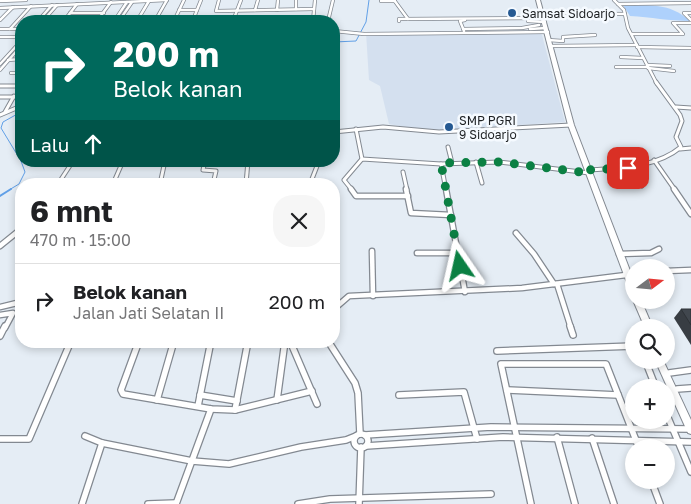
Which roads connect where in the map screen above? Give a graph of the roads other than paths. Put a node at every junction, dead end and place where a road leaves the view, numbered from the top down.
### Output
1 (5, 0) edge
2 (24, 0) edge
3 (167, 0) edge
4 (184, 0) edge
5 (202, 0) edge
6 (219, 0) edge
7 (239, 0) edge
8 (258, 0) edge
9 (278, 0) edge
10 (296, 0) edge
11 (315, 0) edge
12 (333, 0) edge
13 (395, 0) edge
14 (538, 0) edge
15 (614, 0) edge
16 (669, 0) edge
17 (0, 1) edge
18 (149, 1) edge
19 (381, 1) edge
20 (111, 2) junction
21 (127, 2) junction
22 (132, 2) junction
23 (93, 3) junction
24 (672, 3) junction
25 (691, 3) edge
26 (77, 4) junction
27 (618, 4) junction
28 (55, 5) junction
29 (32, 6) junction
30 (13, 7) junction
31 (0, 8) edge
32 (296, 9) junction
33 (314, 9) junction
34 (179, 10) junction
35 (197, 10) junction
36 (256, 10) junction
37 (277, 10) junction
38 (235, 11) junction
39 (104, 12) junction
40 (70, 13) joint
41 (87, 13) junction
42 (691, 13) edge
43 (625, 14) junction
44 (23, 15) edge
45 (44, 15) edge
46 (48, 15) edge
47 (102, 15) edge
48 (120, 15) edge
49 (121, 15) edge
50 (141, 15) edge
51 (159, 15) edge
52 (177, 15) edge
53 (195, 15) edge
54 (234, 15) edge
55 (314, 15) edge
56 (329, 15) edge
57 (408, 19) junction
58 (0, 20) edge
59 (484, 20) junction
60 (399, 21) dead end
61 (531, 21) junction
62 (545, 22) junction
63 (690, 22) edge
64 (15, 24) edge
65 (532, 26) junction
66 (15, 28) edge
67 (0, 29) edge
68 (10, 29) junction
69 (488, 29) junction
70 (340, 30) edge
71 (465, 31) junction
72 (632, 34) junction
73 (595, 35) dead end
74 (580, 37) junction
75 (0, 38) edge
76 (15, 39) edge
77 (549, 43) junction
78 (588, 45) junction
79 (637, 46) junction
80 (15, 47) edge
81 (691, 48) edge
82 (15, 52) edge
83 (621, 57) dead end
84 (0, 58) edge
85 (643, 58) junction
86 (6, 59) junction
87 (15, 59) edge
88 (0, 64) edge
89 (616, 66) dead end
90 (670, 66) dead end
91 (648, 67) junction
92 (0, 70) edge
93 (674, 71) dead end
94 (11, 73) dead end
95 (15, 73) edge
96 (15, 84) edge
97 (0, 85) edge
98 (14, 96) joint
99 (0, 97) edge
100 (676, 107) junction
101 (15, 108) edge
102 (691, 108) edge
103 (5, 112) junction
104 (0, 115) edge
105 (572, 124) junction
106 (356, 129) junction
107 (340, 130) edge
108 (448, 147) dead end
109 (691, 148) edge
110 (680, 149) junction
111 (362, 159) junction
112 (654, 160) junction
113 (452, 162) junction
114 (476, 162) junction
115 (441, 164) junction
116 (69, 167) edge
117 (204, 167) edge
118 (628, 168) junction
119 (403, 172) dead end
120 (589, 172) junction
121 (62, 178) edge
122 (214, 178) edge
123 (482, 183) dead end
124 (642, 186) dead end
125 (408, 196) junction
126 (691, 214) edge
127 (451, 215) junction
128 (15, 233) edge
129 (516, 233) dead end
130 (0, 246) edge
131 (658, 249) dead end
132 (372, 251) dead end
133 (417, 253) dead end
134 (458, 253) junction
135 (619, 254) junction
136 (625, 269) edge
137 (691, 270) edge
138 (675, 271) edge
139 (625, 274) edge
140 (555, 284) junction
141 (465, 292) junction
142 (373, 296) junction
143 (15, 303) edge
144 (340, 303) edge
145 (0, 307) edge
146 (0, 315) edge
147 (573, 335) dead end
148 (0, 336) edge
149 (625, 346) edge
150 (68, 348) edge
151 (137, 348) edge
152 (172, 348) edge
153 (210, 348) edge
154 (247, 348) edge
155 (284, 348) edge
156 (293, 348) edge
157 (332, 348) edge
158 (498, 351) dead end
159 (668, 369) edge
160 (691, 370) edge
161 (669, 372) junction
162 (671, 379) edge
163 (675, 388) edge
164 (691, 388) edge
165 (507, 390) junction
166 (675, 390) edge
167 (675, 390) edge
168 (312, 392) junction
169 (200, 395) junction
170 (618, 395) junction
171 (399, 396) dead end
172 (157, 400) junction
173 (277, 400) junction
174 (236, 401) junction
175 (317, 404) dead end
176 (198, 406) junction
177 (211, 409) junction
178 (234, 410) junction
179 (625, 412) edge
180 (691, 421) edge
181 (474, 427) junction
182 (516, 427) junction
183 (625, 428) edge
184 (652, 429) edge
185 (673, 430) junction
186 (691, 430) edge
187 (360, 435) junction
188 (85, 436) dead end
189 (518, 437) junction
190 (556, 437) junction
191 (592, 438) junction
192 (0, 439) edge
193 (477, 439) junction
194 (346, 440) junction
195 (625, 440) edge
196 (675, 442) edge
197 (678, 442) junction
198 (691, 442) edge
199 (102, 443) junction
200 (361, 446) junction
201 (192, 461) junction
202 (691, 472) edge
203 (655, 489) edge
204 (491, 494) dead end
205 (359, 502) edge
206 (82, 504) edge
207 (148, 504) edge
208 (176, 504) edge
209 (301, 504) edge
210 (531, 504) edge
211 (575, 504) edge
212 (614, 504) edge
213 (660, 504) edge

1 - 2 street
1 - 17 street
3 - 18 street
3 - 51 street
4 - 34 street
5 - 35 street
6 - 38 street
7 - 38 street
8 - 36 street
9 - 37 street
10 - 32 street
11 - 33 street
12 - 56 street
13 - 19 street
13 - 57 street
14 - 62 main road
15 - 27 street
16 - 24 street
18 - 22 street
18 - 50 street
20 - 21 street
20 - 23 street
20 - 39 street
21 - 22 street
21 - 48 street
22 - 49 street
23 - 26 street
23 - 41 street
24 - 25 street
24 - 27 street
26 - 28 street
26 - 40 street
27 - 43 street
28 - 29 street
28 - 45 street
28 - 46 street
29 - 30 street
29 - 44 street
30 - 31 street
30 - 58 street
32 - 33 street
32 - 37 street
33 - 55 street
34 - 35 street
34 - 52 street
35 - 53 street
36 - 37 street
36 - 38 street
38 - 54 street
39 - 41 street
39 - 47 street
40 - 41 street
42 - 63 street
43 - 62 street
43 - 72 street
57 - 60 street
57 - 62 street
59 - 61 street
59 - 69 street
59 - 71 street
61 - 62 street
61 - 65 street
62 - 65 street
62 - 71 street
62 - 77 main road
63 - 72 street
64 - 68 street
65 - 69 street
66 - 68 street
67 - 68 street
69 - 71 street
70 - 71 street
72 - 79 street
73 - 74 street
74 - 77 street
74 - 78 street
75 - 76 street
77 - 78 street
77 - 105 main road
78 - 79 street
79 - 81 street
79 - 85 street
80 - 86 street
82 - 86 street
83 - 85 street
84 - 86 street
85 - 91 street
86 - 87 street
86 - 88 street
86 - 92 street
89 - 91 street
90 - 91 street
91 - 93 street
91 - 100 street
94 - 95 street
96 - 97 street
98 - 99 street
98 - 103 street
100 - 102 street
100 - 110 street
101 - 103 street
103 - 104 street
105 - 106 street
105 - 120 main road
106 - 107 street
106 - 111 street
108 - 113 street
109 - 110 street
110 - 112 street
111 - 115 street
111 - 125 street
112 - 118 street
112 - 126 street
113 - 114 street
113 - 115 street
114 - 120 street
114 - 123 street
115 - 127 street
116 - 121 street
117 - 122 street
118 - 120 street
118 - 124 street
119 - 125 street
120 - 135 main road
125 - 127 street
127 - 134 street
128 - 130 street
129 - 140 street
131 - 135 street
132 - 142 street
133 - 134 street
134 - 141 street
135 - 136 main road
137 - 138 street
139 - 140 street
140 - 141 street
140 - 147 street
141 - 142 street
142 - 144 street
143 - 145 street
146 - 148 street
149 - 158 street
150 - 192 street
151 - 172 street
152 - 172 street
153 - 169 street
154 - 174 street
155 - 173 street
156 - 168 street
157 - 187 street
159 - 161 main road
160 - 161 street
161 - 162 main road
163 - 164 street
165 - 170 street
165 - 170 street
165 - 182 street
166 - 180 main road
167 - 186 main road
168 - 173 street
168 - 175 street
169 - 174 street
169 - 176 street
170 - 179 street
171 - 181 street
172 - 176 street
173 - 178 street
174 - 178 street
176 - 177 street
177 - 178 street
177 - 201 street
181 - 182 street
181 - 187 street
181 - 193 street
182 - 183 street
182 - 189 street
184 - 185 street
185 - 186 street
185 - 197 street
187 - 194 street
187 - 200 street
187 - 200 street
188 - 199 street
189 - 190 street
189 - 193 street
189 - 210 street
190 - 191 street
190 - 211 street
191 - 195 street
191 - 212 street
193 - 200 street
194 - 200 street
194 - 201 street
196 - 197 street
197 - 198 street
197 - 202 street
199 - 201 street
199 - 206 street
200 - 205 street
201 - 208 street
203 - 213 street
204 - 205 street
205 - 209 street
207 - 208 street

